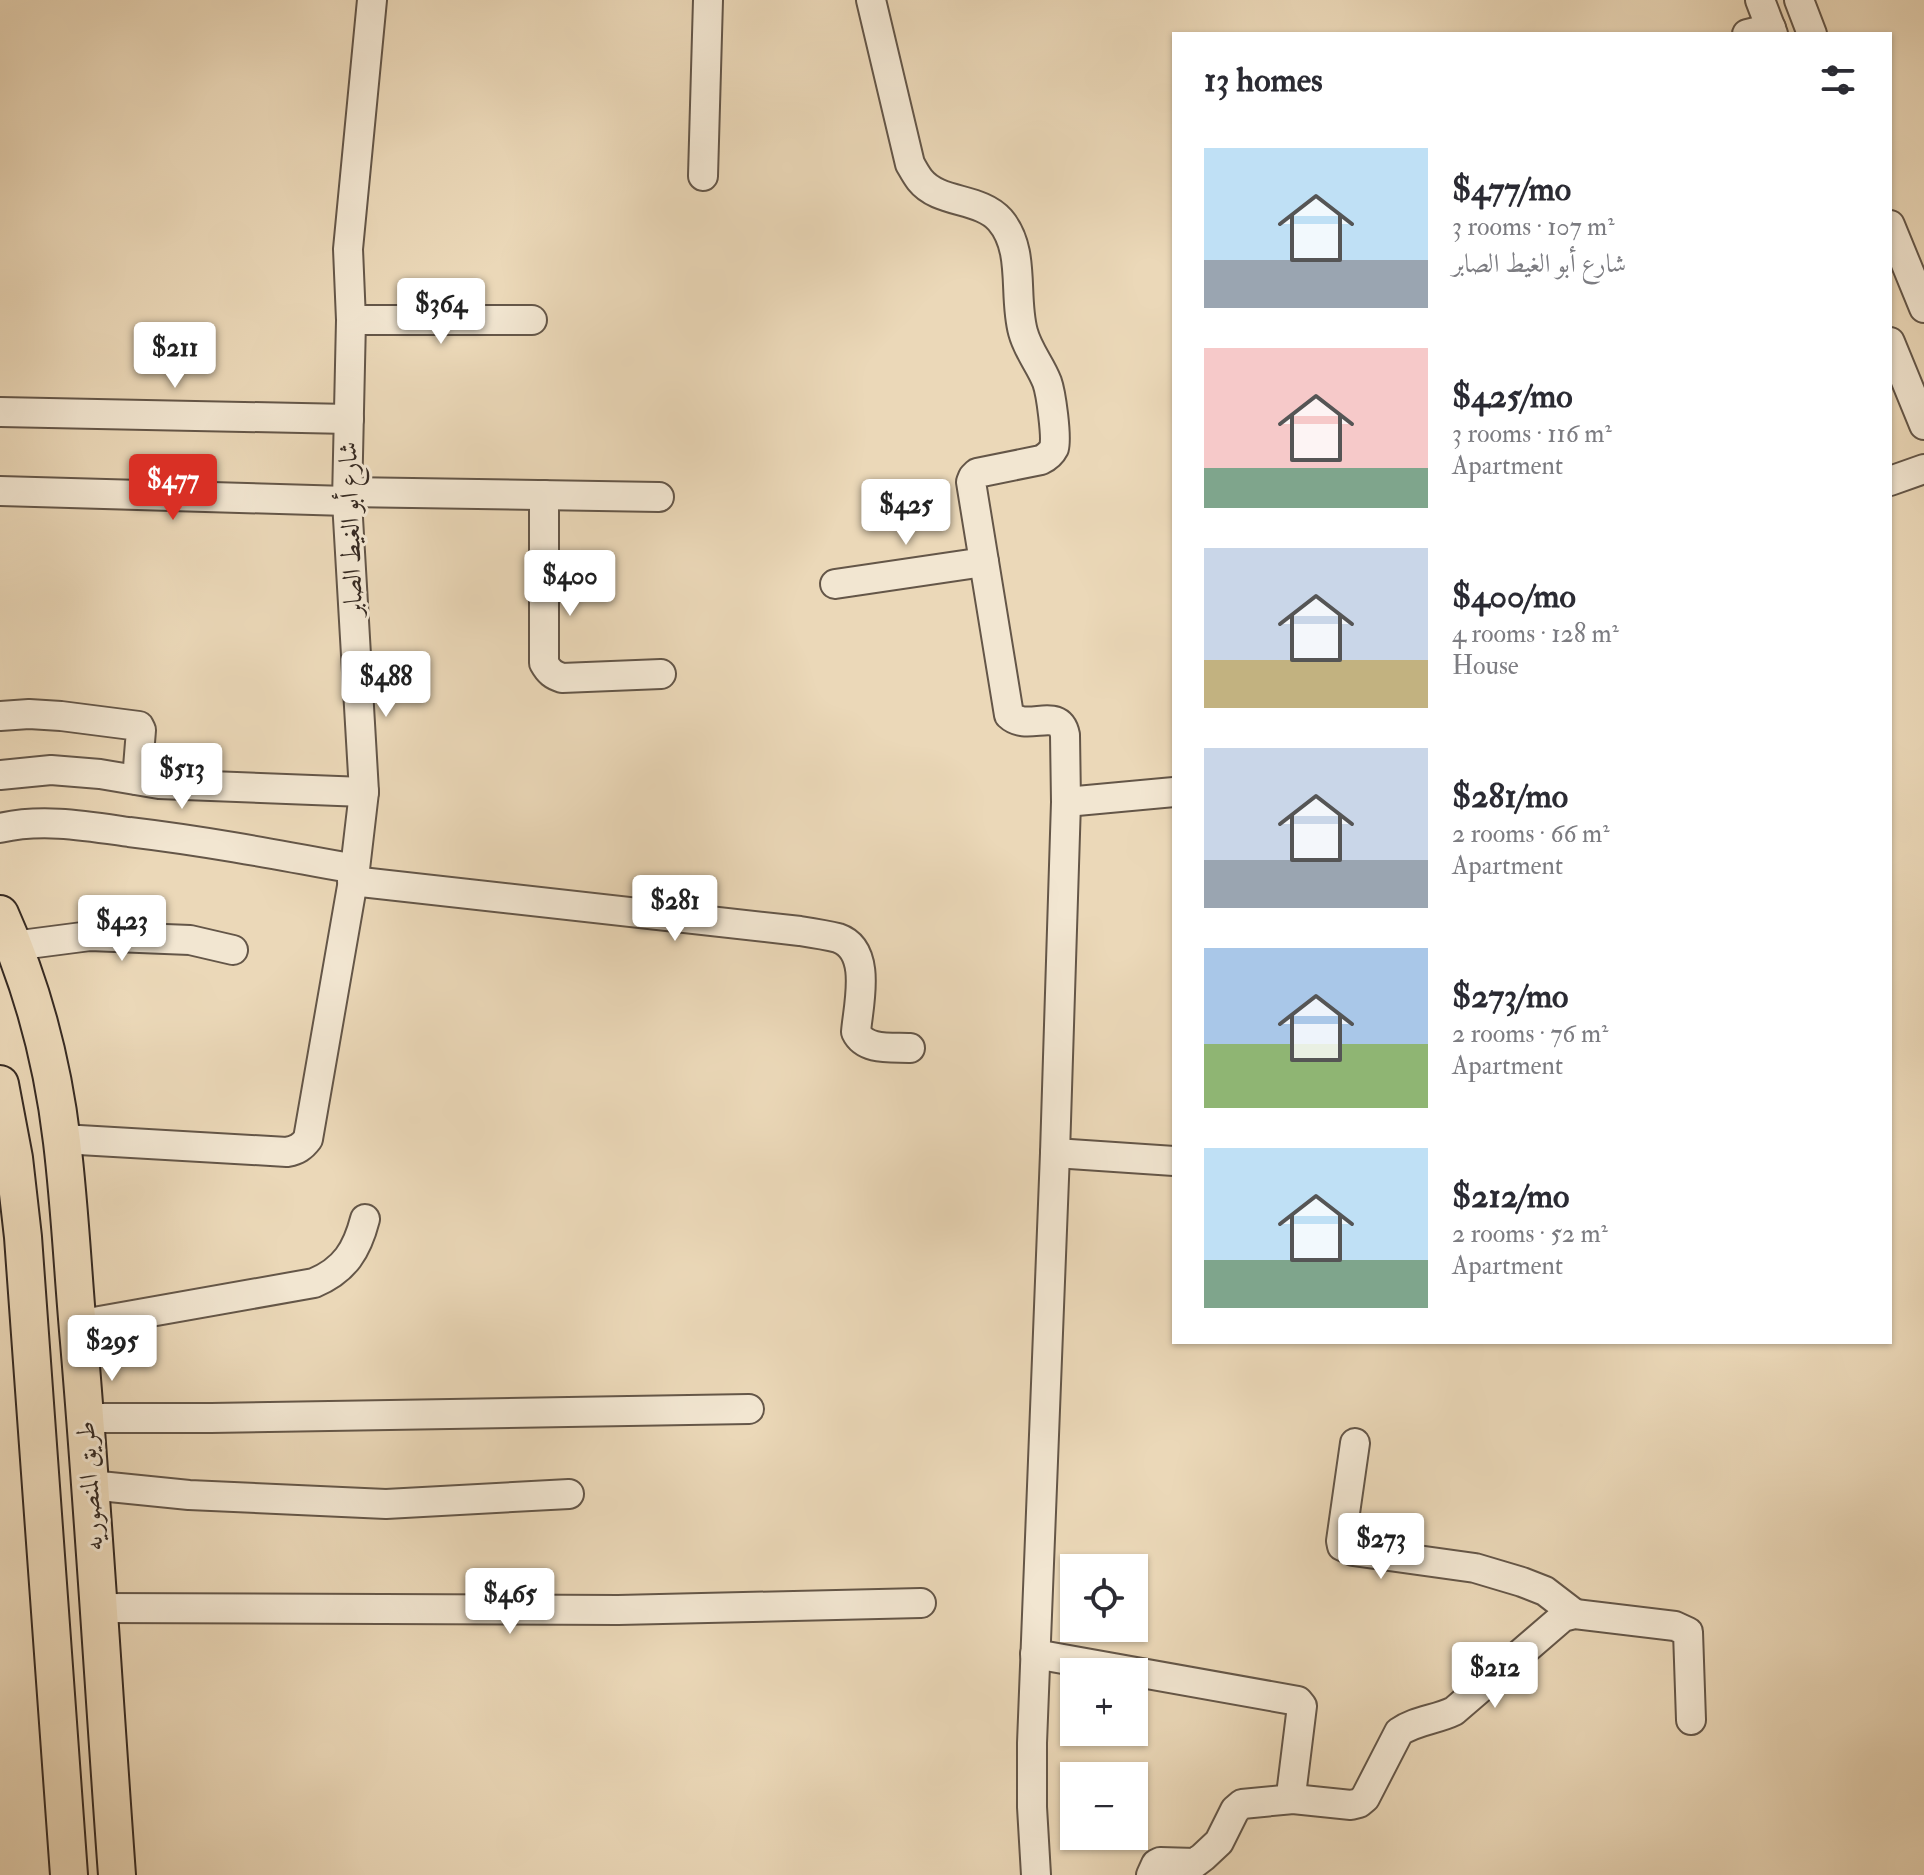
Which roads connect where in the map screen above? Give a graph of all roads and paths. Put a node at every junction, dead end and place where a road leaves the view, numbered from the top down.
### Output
1 (372, 0) edge
2 (708, 0) edge
3 (871, 0) edge
4 (1760, 0) edge
5 (1799, 0) edge
6 (1764, 32) edge
7 (1811, 32) edge
8 (703, 176) dead end
9 (1892, 230) edge
10 (1924, 308) edge
11 (351, 320) junction
12 (532, 320) dead end
13 (1892, 347) edge
14 (0, 412) edge
15 (349, 419) junction
16 (1924, 425) edge
17 (1924, 469) edge
18 (1892, 480) edge
19 (0, 491) edge
20 (544, 495) junction
21 (347, 496) junction
22 (659, 497) dead end
23 (984, 562) junction
24 (835, 584) dead end
25 (661, 674) dead end
26 (0, 716) edge
27 (0, 775) edge
28 (137, 780) junction
29 (364, 792) junction
30 (1172, 792) edge
31 (1066, 802) junction
32 (0, 828) edge
33 (353, 875) junction
34 (6, 930) edge
35 (233, 950) dead end
36 (910, 1048) dead end
37 (0, 1084) edge
38 (62, 1139) junction
39 (1055, 1153) junction
40 (1172, 1161) edge
41 (365, 1219) dead end
42 (70, 1234) junction
43 (23, 1237) junction
44 (77, 1325) junction
45 (749, 1409) dead end
46 (85, 1418) junction
47 (1355, 1443) dead end
48 (90, 1485) junction
49 (569, 1494) dead end
50 (921, 1603) dead end
51 (98, 1608) junction
52 (1575, 1614) junction
53 (1035, 1654) junction
54 (1691, 1720) dead end
55 (1293, 1799) junction
56 (69, 1875) edge
57 (117, 1875) edge
58 (1036, 1875) edge
59 (1151, 1875) edge

1 - 11 street, شارع أبو الغيط الصابر
2 - 8 street
3 - 23 street
4 - 6 street
5 - 7 street
9 - 10 street
11 - 12 street
11 - 15 street, شارع أبو الغيط الصابر
13 - 16 street
14 - 15 street
15 - 21 street, شارع أبو الغيط الصابر
17 - 18 street
19 - 21 street
20 - 21 street
20 - 22 street
20 - 25 street
21 - 29 street, شارع أبو الغيط الصابر
23 - 24 street
23 - 31 street
26 - 28 street
27 - 28 street
28 - 29 street
29 - 33 street, شارع أبو الغيط الصابر
30 - 31 street
31 - 39 street
32 - 33 street
33 - 36 street
33 - 38 street, شارع أبو الغيط الصابر
34 - 35 street
34 - 38 main road, طريق المنصوريه
37 - 43 main road, طريق المنصوريه
38 - 42 main road, طريق المنصوريه
39 - 40 street
39 - 53 street
41 - 44 street
42 - 43 main road
42 - 44 main road, طريق المنصوريه
43 - 56 main road, طريق المنصوريه
44 - 46 main road, طريق المنصوريه
45 - 46 street
46 - 48 main road, طريق المنصوريه
47 - 52 street
48 - 49 street
48 - 51 main road, طريق المنصوريه
50 - 51 street
51 - 57 main road, طريق المنصوريه
52 - 54 street
52 - 55 street
53 - 55 street
53 - 58 street
55 - 59 street

